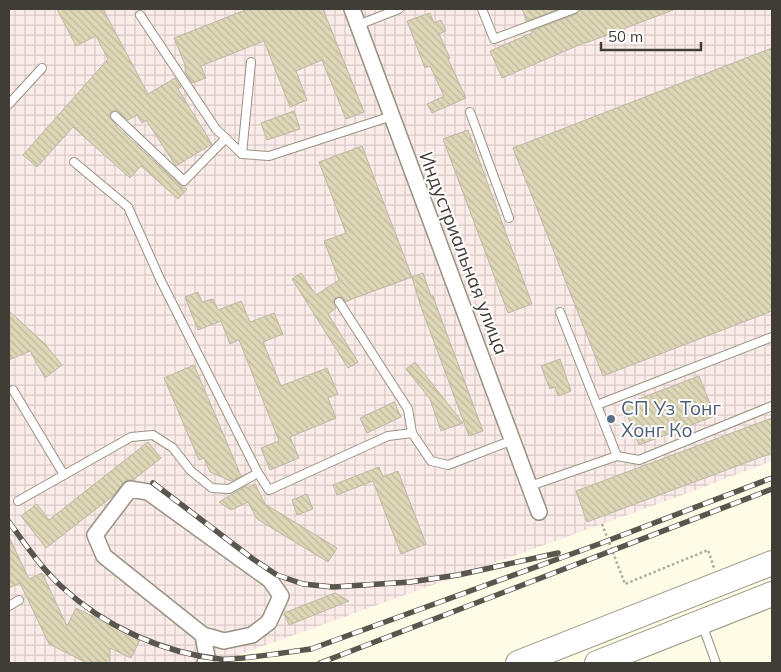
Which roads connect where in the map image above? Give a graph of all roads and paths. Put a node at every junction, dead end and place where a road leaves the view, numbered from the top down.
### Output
1 (352, 9) edge
2 (399, 9) edge
3 (482, 9) edge
4 (574, 9) edge
5 (140, 15) dead end
6 (358, 25) junction
7 (251, 62) dead end
8 (42, 68) dead end
9 (9, 104) edge
10 (470, 112) dead end
11 (115, 116) dead end
12 (392, 116) junction
13 (226, 138) junction
14 (242, 154) junction
15 (74, 162) dead end
16 (510, 218) dead end
17 (339, 302) dead end
18 (560, 312) dead end
19 (772, 337) edge
20 (13, 390) dead end
21 (597, 404) junction
22 (772, 406) edge
23 (412, 433) junction
24 (513, 440) junction
25 (617, 456) junction
26 (258, 472) junction
27 (64, 475) junction
28 (530, 486) junction
29 (18, 501) dead end
30 (539, 512) dead end
31 (602, 524) dead end
32 (772, 563) edge
33 (720, 584) junction
34 (772, 594) edge
35 (18, 600) dead end
36 (9, 606) edge
37 (701, 622) junction
38 (203, 635) junction
39 (205, 663) edge
40 (518, 663) edge
41 (596, 663) edge
42 (716, 663) edge

1 - 6 street, Индустриальная улица
2 - 6 lane
3 - 4 lane
5 - 13 lane
6 - 12 street, Индустриальная улица
7 - 14 lane
8 - 9 lane
10 - 16 lane
11 - 13 lane
12 - 14 lane
12 - 24 street, Индустриальная улица
13 - 14 lane
15 - 26 lane
17 - 23 lane
18 - 21 lane
19 - 21 lane
20 - 27 lane
21 - 25 lane
22 - 25 lane
23 - 24 lane
23 - 26 lane
24 - 28 street, Индустриальная улица
25 - 28 lane
26 - 27 lane
27 - 29 lane
28 - 30 street, Индустриальная улица
31 - 33 path
32 - 33 main road
33 - 40 main road
34 - 37 main road
35 - 36 lane
37 - 41 main road
37 - 42 lane
38 - 38 street
38 - 39 street

